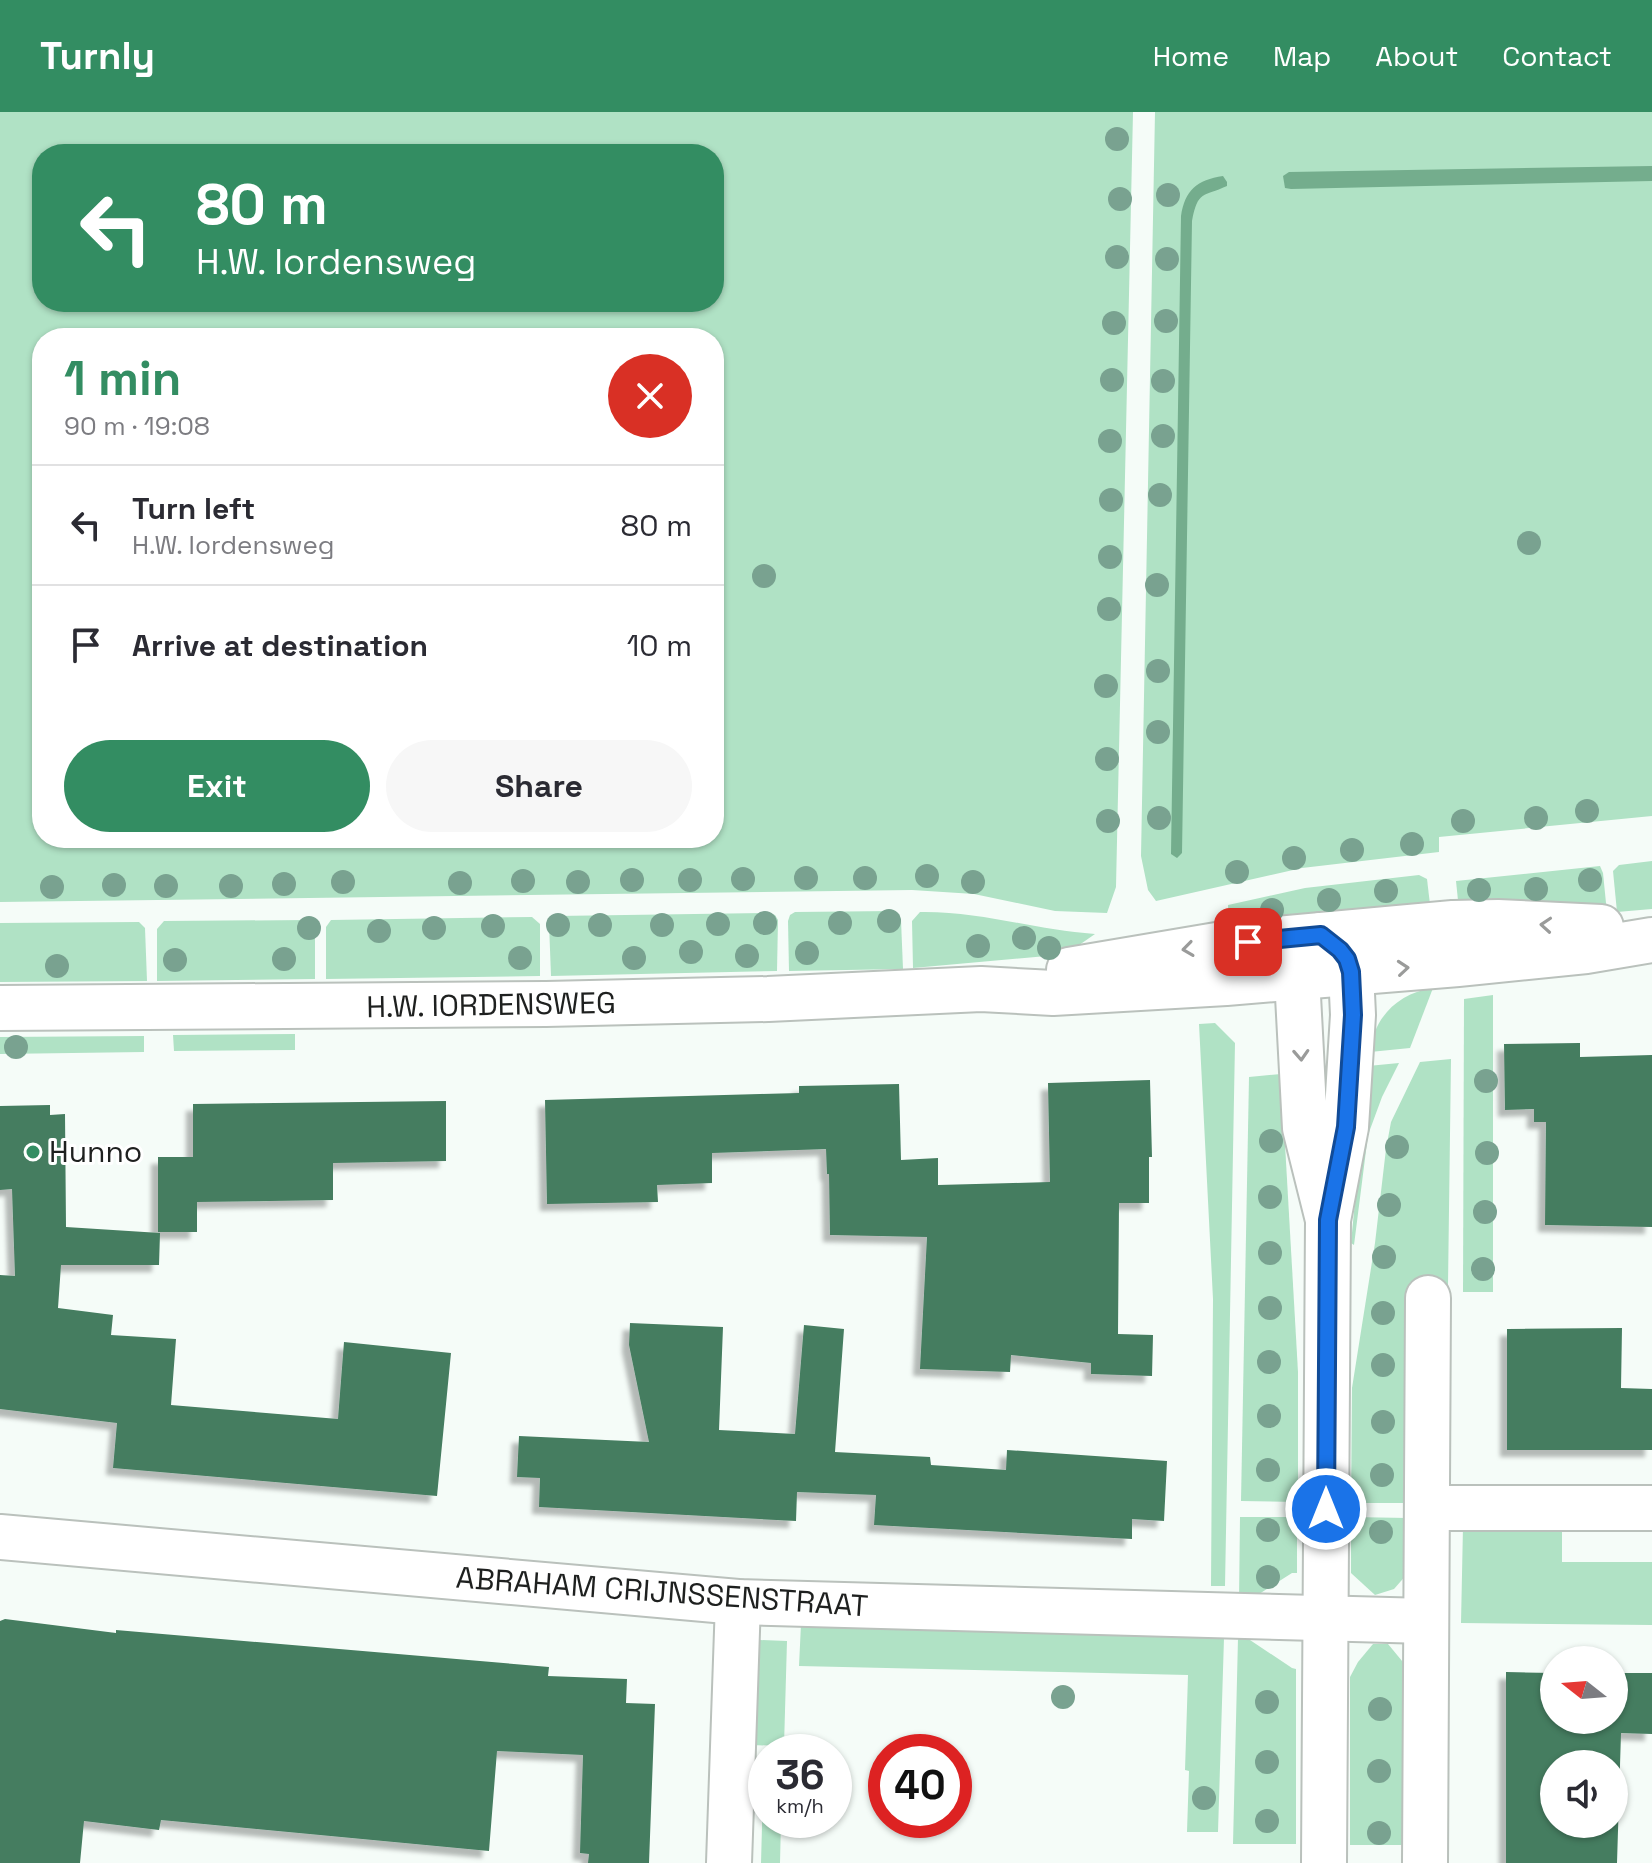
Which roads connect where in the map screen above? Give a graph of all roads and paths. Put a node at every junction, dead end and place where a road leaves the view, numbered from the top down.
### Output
1 (1652, 928) edge
2 (1321, 935) junction
3 (1652, 940) edge
4 (1351, 972) junction
5 (1297, 977) junction
6 (981, 989) junction
7 (0, 1008) edge
8 (1328, 1220) junction
9 (1428, 1298) dead end
10 (1427, 1508) junction
11 (1652, 1508) edge
12 (0, 1537) edge
13 (738, 1602) junction
14 (1326, 1619) junction
15 (1426, 1621) junction
16 (729, 1863) edge
17 (1324, 1863) edge
18 (1425, 1863) edge

1 -> 2 street, H.W. IORDENSWEG
2 - 4 street
2 - 5 street
2 -> 6 street, H.W. IORDENSWEG
4 -> 3 street, H.W. IORDENSWEG
4 - 5 street, H.W. IORDENSWEG
4 - 8 street
5 - 6 street, H.W. IORDENSWEG
5 -> 8 street
6 - 7 street, H.W. IORDENSWEG
8 - 14 street
9 - 10 street
10 - 11 street
10 - 15 street
12 - 13 street, ABRAHAM CRIJNSSENSTRAAT
13 - 14 street, ABRAHAM CRIJNSSENSTRAAT
13 - 16 street
14 - 15 street, ABRAHAM CRIJNSSENSTRAAT
14 - 17 street
15 - 18 street

